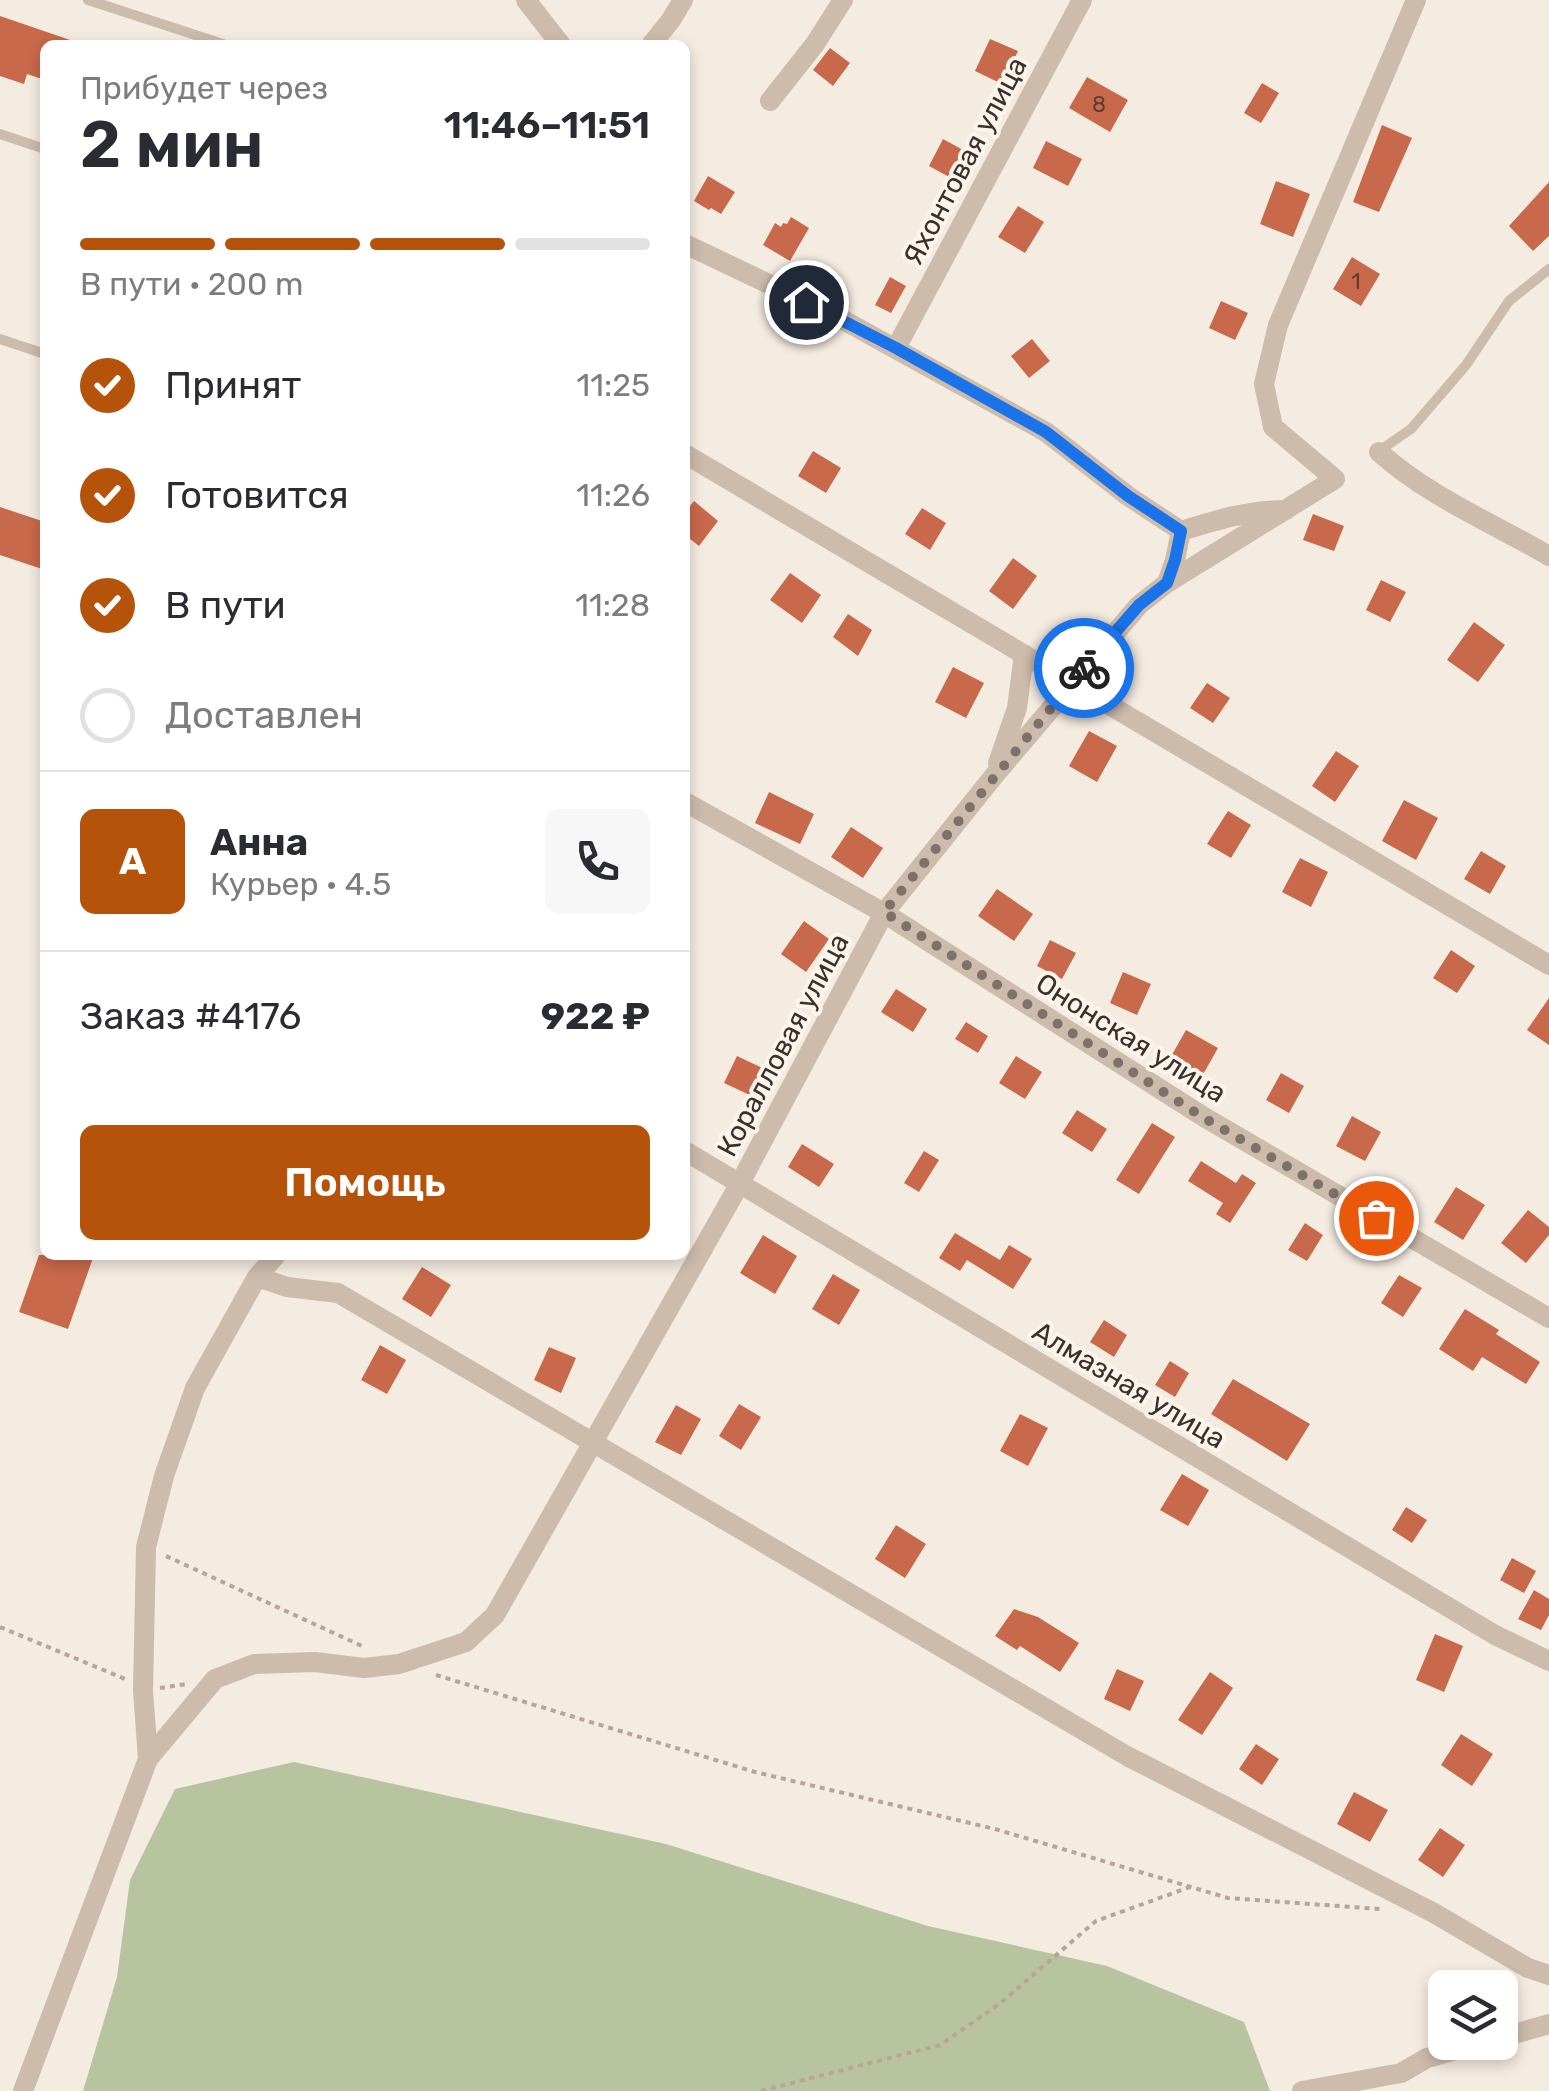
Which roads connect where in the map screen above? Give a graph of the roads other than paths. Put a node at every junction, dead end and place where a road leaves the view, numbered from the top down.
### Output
1 (88, 0) edge
2 (526, 0) edge
3 (683, 0) edge
4 (844, 0) edge
5 (1082, 0) edge
6 (1416, 0) edge
7 (189, 33) junction
8 (187, 40) edge
9 (211, 40) edge
10 (557, 40) edge
11 (656, 40) edge
12 (770, 101) dead end
13 (0, 134) edge
14 (40, 146) edge
15 (690, 246) edge
16 (1549, 269) edge
17 (0, 339) edge
18 (896, 348) junction
19 (40, 352) edge
20 (1379, 452) joint
21 (690, 457) edge
22 (1286, 510) junction
23 (1181, 531) junction
24 (1549, 556) edge
25 (1167, 583) junction
26 (1024, 654) junction
27 (1072, 682) junction
28 (993, 777) junction
29 (690, 805) edge
30 (884, 912) junction
31 (1549, 965) edge
32 (690, 1154) edge
33 (739, 1185) junction
34 (272, 1260) edge
35 (257, 1277) junction
36 (1549, 1318) edge
37 (592, 1442) junction
38 (1549, 1661) edge
39 (148, 1758) junction
40 (1549, 1975) edge
41 (1549, 2024) edge
42 (1518, 2033) edge
43 (1428, 2058) edge
44 (22, 2091) edge
45 (1302, 2091) edge

1 - 7 lane
2 - 10 street
3 - 11 street
4 - 12 street
5 - 18 street, Яхонтовая улица
6 - 22 street, Коралловая улица
7 - 8 lane
7 - 9 lane
13 - 14 lane
15 - 18 street
16 - 20 lane
17 - 19 lane
18 - 23 street
20 - 24 street
21 - 26 street
22 - 23 street
22 - 25 street, Коралловая улица
23 - 25 street
25 - 27 street, Коралловая улица
26 - 27 street
26 - 28 street
27 - 28 street, Коралловая улица
27 - 31 street
28 - 30 street, Коралловая улица
29 - 30 street, Ононская улица
30 - 33 street, Коралловая улица
30 - 36 street, Ононская улица
32 - 33 street, Алмазная улица
33 - 37 street, Коралловая улица
33 - 38 street, Алмазная улица
34 - 35 street
35 - 37 street
35 - 39 street
37 - 39 street, Коралловая улица
37 - 40 street
39 - 44 street
41 - 42 street
43 - 45 street

